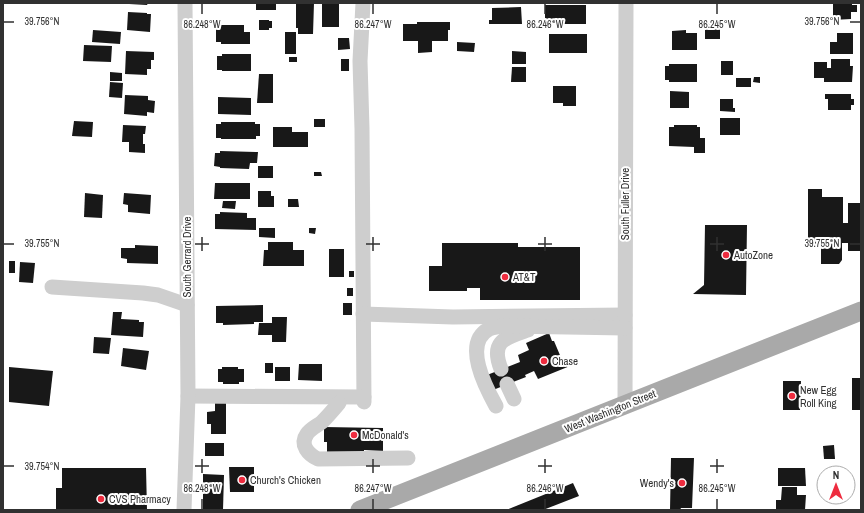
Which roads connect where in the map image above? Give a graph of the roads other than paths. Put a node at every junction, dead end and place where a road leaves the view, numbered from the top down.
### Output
1 (185, 3) edge
2 (363, 3) edge
3 (626, 3) edge
4 (52, 287) dead end
5 (187, 306) junction
6 (861, 311) edge
7 (363, 314) junction
8 (625, 322) junction
9 (536, 326) junction
10 (501, 369) dead end
11 (507, 384) dead end
12 (188, 396) junction
13 (514, 399) dead end
14 (339, 403) dead end
15 (625, 405) junction
16 (496, 406) dead end
17 (408, 458) dead end
18 (184, 510) edge
19 (360, 510) edge

1 - 5 street, South Gerrard Drive
2 - 7 street
3 - 8 street, South Fuller Drive
4 - 5 street
5 - 12 street, South Gerrard Drive
6 - 15 main road, West Washington Street
7 - 8 street
7 - 12 street
8 - 9 street
8 - 15 street, South Fuller Drive
9 - 10 street
9 - 16 street
11 - 13 street
12 - 18 street, South Gerrard Drive
14 - 17 street
15 - 19 main road, West Washington Street

